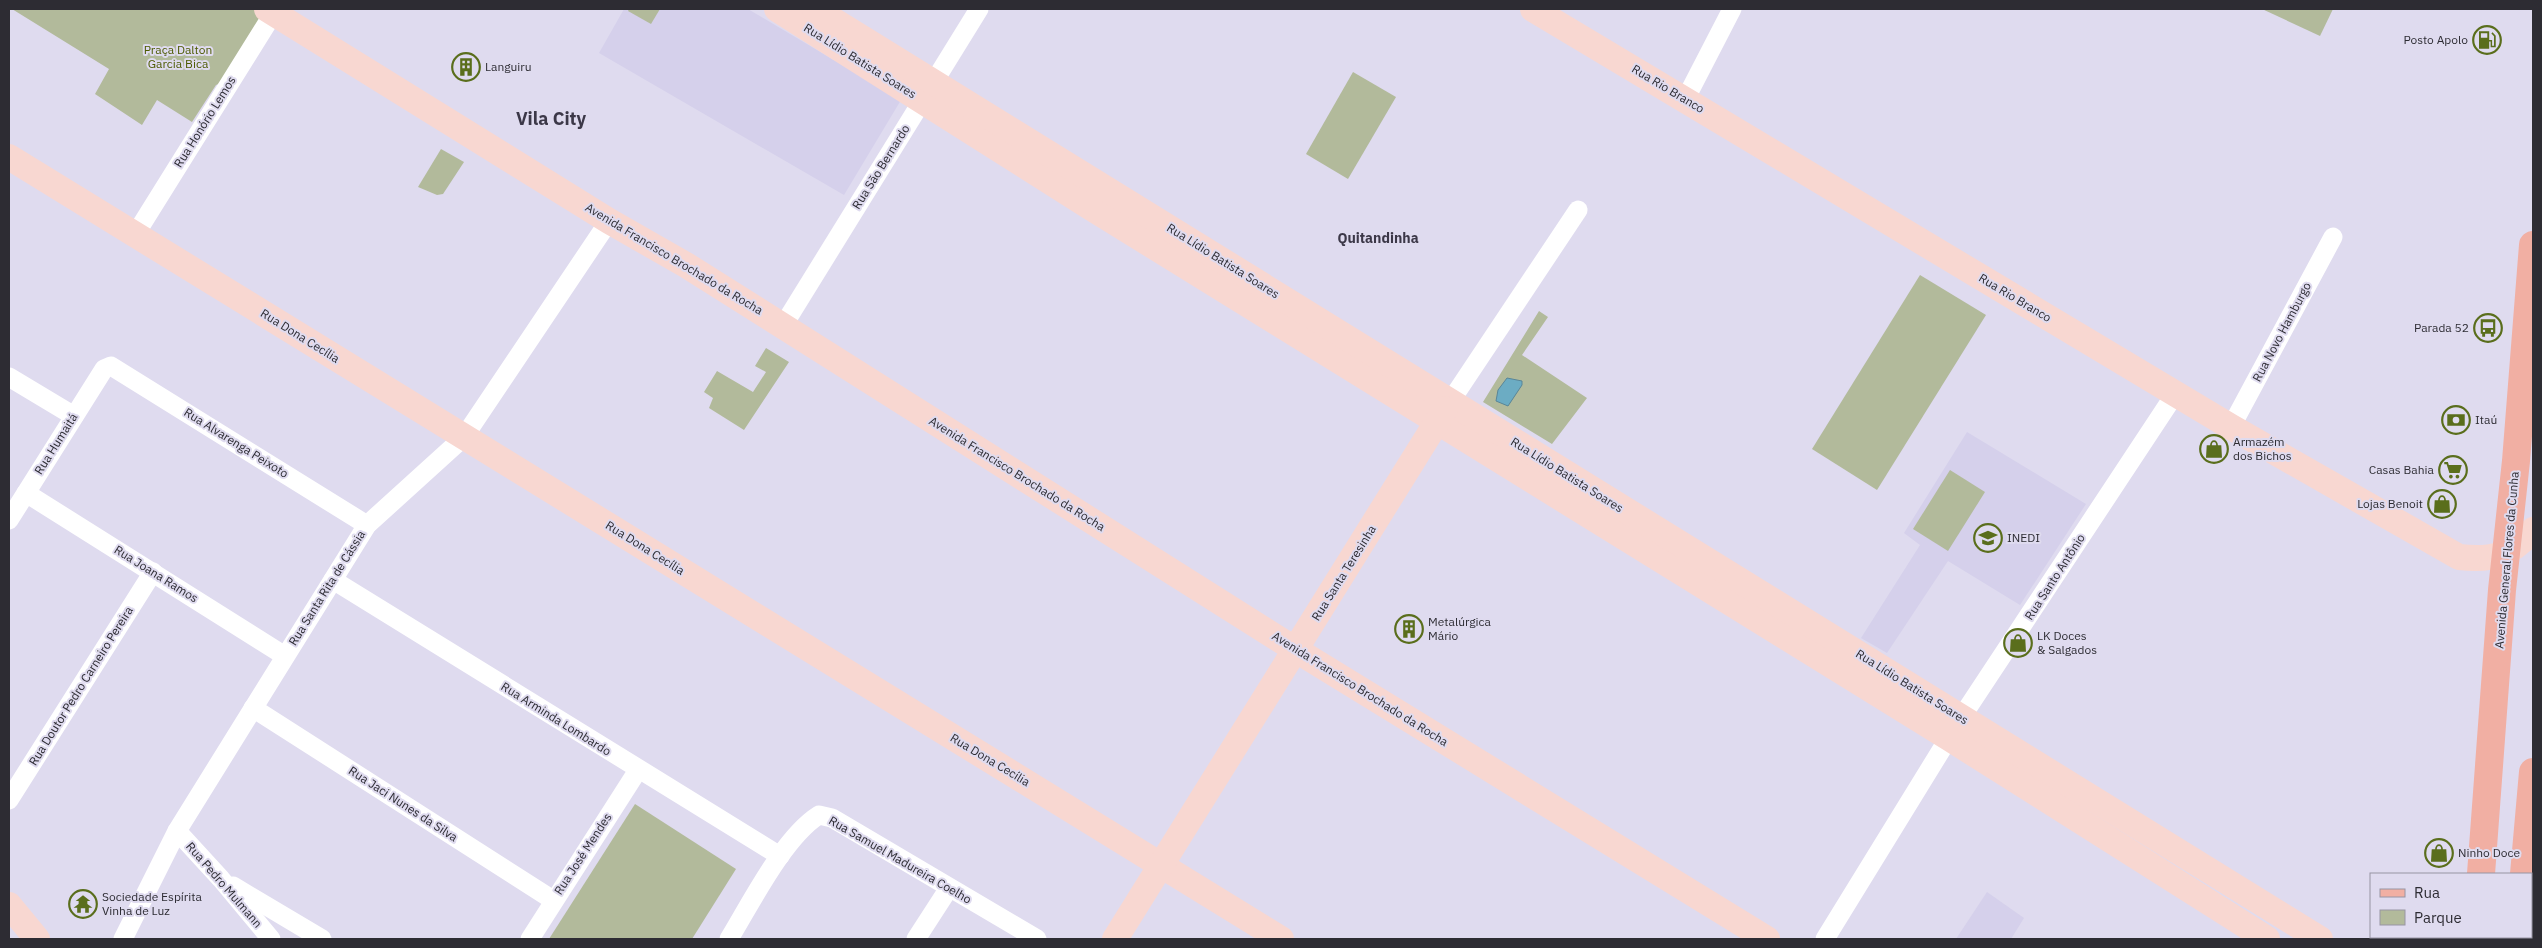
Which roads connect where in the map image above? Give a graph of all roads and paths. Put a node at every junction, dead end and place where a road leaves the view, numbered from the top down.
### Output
1 (777, 9) edge
2 (814, 9) edge
3 (979, 9) edge
4 (1533, 9) edge
5 (1732, 9) edge
6 (272, 10) edge
7 (928, 92) junction
8 (1685, 100) junction
9 (9, 157) edge
10 (1578, 210) dead end
11 (610, 221) junction
12 (134, 235) junction
13 (2333, 237) dead end
14 (2533, 245) edge
15 (783, 326) junction
16 (104, 369) joint
17 (9, 376) edge
18 (2175, 394) junction
19 (1443, 413) junction
20 (74, 416) junction
21 (2231, 428) junction
22 (464, 437) junction
23 (26, 493) junction
24 (9, 520) edge
25 (367, 525) junction
26 (2533, 530) edge
27 (2506, 553) junction
28 (153, 572) junction
29 (333, 580) junction
30 (1296, 650) junction
31 (285, 656) junction
32 (254, 708) junction
33 (1955, 728) junction
34 (638, 770) junction
35 (2533, 772) edge
36 (9, 800) edge
37 (2105, 822) junction
38 (177, 831) junction
39 (780, 856) junction
40 (1162, 864) junction
41 (2481, 873) edge
42 (2524, 873) edge
43 (222, 879) junction
44 (2225, 880) junction
45 (949, 888) junction
46 (553, 900) junction
47 (2210, 904) junction
48 (9, 905) edge
49 (2312, 937) edge
50 (37, 939) edge
51 (123, 939) edge
52 (270, 939) edge
53 (322, 939) edge
54 (530, 939) edge
55 (728, 939) edge
56 (916, 939) edge
57 (1037, 939) edge
58 (1115, 939) edge
59 (1281, 939) edge
60 (1767, 939) edge
61 (1825, 939) edge
62 (2267, 939) edge

1 - 7 street, Rua Lídio Batista Soares
2 - 7 street, Rua Lídio Batista Soares
3 - 7 street, Rua São Bernardo
4 - 8 street, Rua Rio Branco
5 - 8 street
6 - 11 street, Avenida Francisco Brochado da Rocha
6 - 12 street, Rua Honório Lemos
7 - 15 street, Rua São Bernardo
7 - 19 street, Rua Lídio Batista Soares
8 - 18 street, Rua Rio Branco
9 - 12 street, Rua Dona Cecília
10 - 19 street, Rua Santa Teresinha
11 - 15 street, Avenida Francisco Brochado da Rocha
11 - 22 street, Rua Santa Rita de Cássia
12 - 22 street, Rua Dona Cecília
13 - 21 street, Rua Novo Hamburgo
14 - 27 main road, Avenida General Flores da Cunha
15 - 30 street, Avenida Francisco Brochado da Rocha
16 - 20 street, Rua Humaitá
16 - 25 street, Rua Alvarenga Peixoto
17 - 20 street
18 - 21 street, Rua Rio Branco
18 - 33 street, Rua Santo Antônio
19 - 30 street, Rua Santa Teresinha
19 - 33 street, Rua Lídio Batista Soares
20 - 23 street, Rua Humaitá
21 - 27 street, Rua Rio Branco
22 - 25 street, Rua Santa Rita de Cássia
22 - 40 street, Rua Dona Cecília
23 - 24 street, Rua Humaitá
23 - 28 street, Rua Joana Ramos
25 - 29 street, Rua Santa Rita de Cássia
26 - 27 street
27 - 41 main road, Avenida General Flores da Cunha
28 - 31 street, Rua Joana Ramos
28 - 36 street, Rua Doutor Pedro Carneiro Pereira
29 - 31 street, Rua Santa Rita de Cássia
29 - 34 street, Rua Arminda Lombardo
30 - 40 street, Rua Santa Teresinha
30 - 60 street, Avenida Francisco Brochado da Rocha
31 - 32 street, Rua Santa Rita de Cássia
32 - 38 street, Rua Santa Rita de Cássia
32 - 46 street, Rua Jaci Nunes da Silva
33 - 37 street, Rua Lídio Batista Soares
33 - 61 street, Rua Santo Antônio
34 - 39 street, Rua Arminda Lombardo
34 - 46 street, Rua José Mendes
35 - 42 main road
37 - 44 street, Rua Lídio Batista Soares
37 - 47 street, Rua Lídio Batista Soares
38 - 43 street, Rua Pedro Mulmann
38 - 51 street, Rua Santa Rita de Cássia
39 - 45 street, Rua Samuel Madureira Coelho
39 - 55 street, Rua Samuel Madureira Coelho
40 - 58 street, Rua Santa Teresinha
40 - 59 street, Rua Dona Cecília
43 - 52 street, Rua Pedro Mulmann
43 - 53 street
44 - 47 street
44 - 49 street, Rua Lídio Batista Soares
45 - 56 street
45 - 57 street, Rua Samuel Madureira Coelho
46 - 54 street, Rua José Mendes
47 - 62 street, Rua Lídio Batista Soares
48 - 50 street

